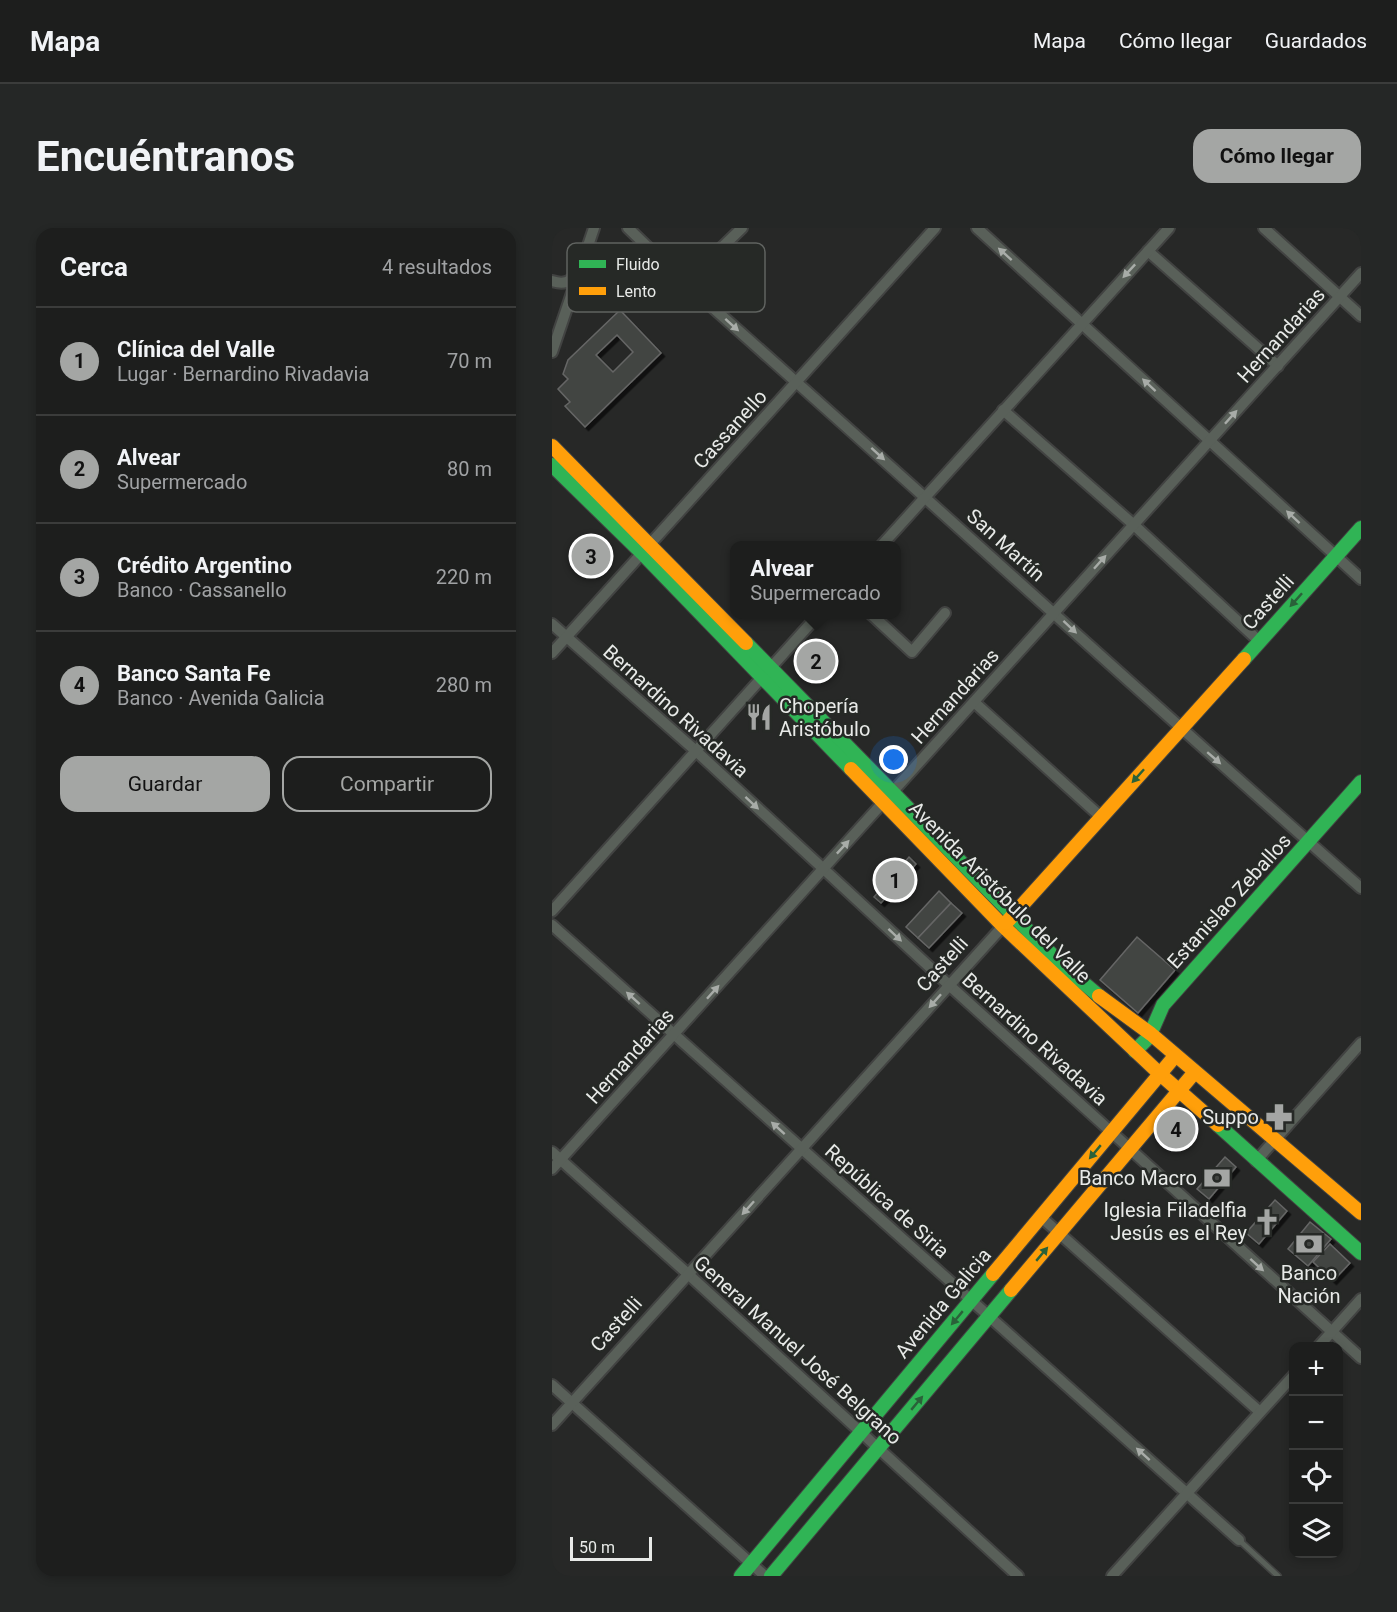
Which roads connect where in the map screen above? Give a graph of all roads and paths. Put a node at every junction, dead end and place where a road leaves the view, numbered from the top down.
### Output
1 (594, 228) edge
2 (627, 228) edge
3 (742, 228) edge
4 (935, 228) edge
5 (976, 228) edge
6 (1169, 228) edge
7 (1264, 228) edge
8 (589, 243) edge
9 (643, 243) edge
10 (726, 243) edge
11 (1148, 251) junction
12 (1361, 273) edge
13 (552, 280) edge
14 (567, 282) edge
15 (1339, 296) junction
16 (567, 307) edge
17 (718, 312) edge
18 (1361, 316) edge
19 (1081, 322) junction
20 (552, 352) edge
21 (1278, 366) junction
22 (797, 382) junction
23 (1003, 410) junction
24 (1210, 441) junction
25 (552, 446) edge
26 (552, 465) edge
27 (926, 497) junction
28 (1134, 525) junction
29 (1361, 528) edge
30 (886, 541) edge
31 (646, 549) junction
32 (1336, 557) junction
33 (1361, 579) edge
34 (945, 613) dead end
35 (1055, 613) junction
36 (815, 619) edge
37 (875, 619) edge
38 (552, 624) edge
39 (567, 637) junction
40 (1258, 641) junction
41 (552, 653) edge
42 (767, 672) junction
43 (974, 702) junction
44 (1180, 729) junction
45 (696, 751) junction
46 (1361, 782) edge
47 (888, 798) junction
48 (1101, 817) junction
49 (1308, 841) junction
50 (823, 868) junction
51 (1361, 888) edge
52 (552, 911) edge
53 (1007, 921) junction
54 (552, 925) edge
55 (949, 985) junction
56 (1151, 1034) junction
57 (674, 1035) junction
58 (1361, 1043) edge
59 (1135, 1051) junction
60 (1175, 1056) junction
61 (1194, 1073) junction
62 (1160, 1074) junction
63 (1179, 1091) junction
64 (1112, 1132) junction
65 (1274, 1141) junction
66 (801, 1149) junction
67 (1130, 1149) junction
68 (556, 1156) edge
69 (1256, 1161) junction
70 (552, 1169) edge
71 (1361, 1213) edge
72 (1041, 1217) junction
73 (1059, 1233) junction
74 (1361, 1253) edge
75 (688, 1274) junction
76 (1361, 1299) edge
77 (972, 1301) junction
78 (990, 1317) junction
79 (1332, 1333) junction
80 (1324, 1342) edge
81 (1361, 1359) edge
82 (1289, 1379) edge
83 (552, 1385) edge
84 (572, 1403) junction
85 (1260, 1412) junction
86 (552, 1425) edge
87 (860, 1431) junction
88 (879, 1447) junction
89 (1186, 1492) junction
90 (1239, 1540) joint
91 (751, 1564) junction
92 (741, 1576) edge
93 (765, 1576) edge
94 (771, 1576) edge
95 (1018, 1576) edge
96 (1112, 1576) edge
97 (1278, 1576) edge

1 - 8 street
2 - 9 street, San Martín
3 - 10 street
4 - 22 street, Cassanello
19 -> 5 street
6 - 11 street
7 - 15 street
11 -> 19 street
11 - 21 street
12 - 15 street, Hernandarias
13 - 14 street
15 - 18 street
15 - 21 street, Hernandarias
16 - 20 street
17 -> 22 street, San Martín
19 - 23 street
24 -> 19 street
24 -> 21 street, Hernandarias
22 -> 27 street, San Martín
22 - 31 street, Cassanello
23 - 27 street
23 - 28 street
24 - 28 street, Hernandarias
32 -> 24 street
25 - 31 main road, Avenida Aristóbulo del Valle
26 - 31 main road, Avenida Aristóbulo del Valle
27 - 30 street
27 - 35 street, San Martín
35 -> 28 street, Hernandarias
28 - 40 street
29 - 32 main road, Castelli
31 - 39 street, Cassanello
31 - 42 main road, Avenida Aristóbulo del Valle
32 - 33 street
32 -> 40 main road, Castelli
34 - 37 street
35 - 43 street, Hernandarias
35 -> 44 street, San Martín
36 - 42 street
38 - 39 street, Bernardino Rivadavia
39 - 41 street, Cassanello
39 - 45 street, Bernardino Rivadavia
40 - 44 main road, Castelli
42 - 45 street
42 - 47 main road, Avenida Aristóbulo del Valle
43 - 47 street, Hernandarias
43 - 48 street
44 -> 48 main road, Castelli
44 -> 49 street, San Martín
45 -> 50 street, Bernardino Rivadavia
45 - 52 street
46 - 49 main road, Estanislao Zeballos
50 -> 47 street, Hernandarias
47 - 53 main road, Avenida Aristóbulo del Valle
48 - 53 main road, Castelli
49 - 51 street, San Martín
49 - 56 main road, Estanislao Zeballos
50 -> 55 street, Bernardino Rivadavia
57 -> 50 street, Hernandarias
53 - 55 street, Castelli
53 - 56 main road, Avenida Aristóbulo del Valle
53 - 59 main road, Avenida Aristóbulo del Valle
57 -> 54 street, República de Siria
55 - 64 street, Bernardino Rivadavia
55 -> 66 street, Castelli
56 - 59 main road, Estanislao Zeballos
56 - 60 main road, Avenida Aristóbulo del Valle
66 -> 57 street, República de Siria
57 - 68 street, Hernandarias
58 - 65 street
59 - 62 main road, Avenida Aristóbulo del Valle
60 - 61 main road, Avenida Aristóbulo del Valle
60 - 62 main road, Avenida Galicia
61 - 63 main road
61 - 65 main road, Avenida Aristóbulo del Valle
62 - 63 main road, Avenida Aristóbulo del Valle
62 - 64 main road, Avenida Galicia
63 - 67 main road
63 - 69 main road, Avenida Aristóbulo del Valle
64 - 67 street, Bernardino Rivadavia
64 -> 72 main road, Avenida Galicia
65 - 69 street
65 - 71 main road, Avenida Aristóbulo del Valle
66 -> 75 street, Castelli
66 - 77 street, República de Siria
67 - 73 main road
67 -> 79 street, Bernardino Rivadavia
68 - 70 street, Hernandarias
68 - 75 street, General Manuel José Belgrano
69 - 74 main road, Avenida Aristóbulo del Valle
72 - 73 street
72 - 77 main road, Avenida Galicia
78 -> 73 main road
73 - 85 street
75 - 84 street, Castelli
75 - 87 street, General Manuel José Belgrano
76 - 79 street
77 - 78 street, República de Siria
77 -> 87 main road, Avenida Galicia
88 -> 78 main road
89 -> 78 street, República de Siria
79 - 80 street
79 - 81 street, Bernardino Rivadavia
82 - 85 street
83 - 84 street
84 - 86 street, Castelli
84 - 91 street
85 - 89 street
87 - 88 street, General Manuel José Belgrano
87 - 91 main road, Avenida Galicia
88 - 94 main road
88 - 95 street, General Manuel José Belgrano
89 - 90 street, República de Siria
89 - 96 street
90 - 97 lane, República de Siria
91 - 92 main road, Avenida Galicia
91 - 93 street

